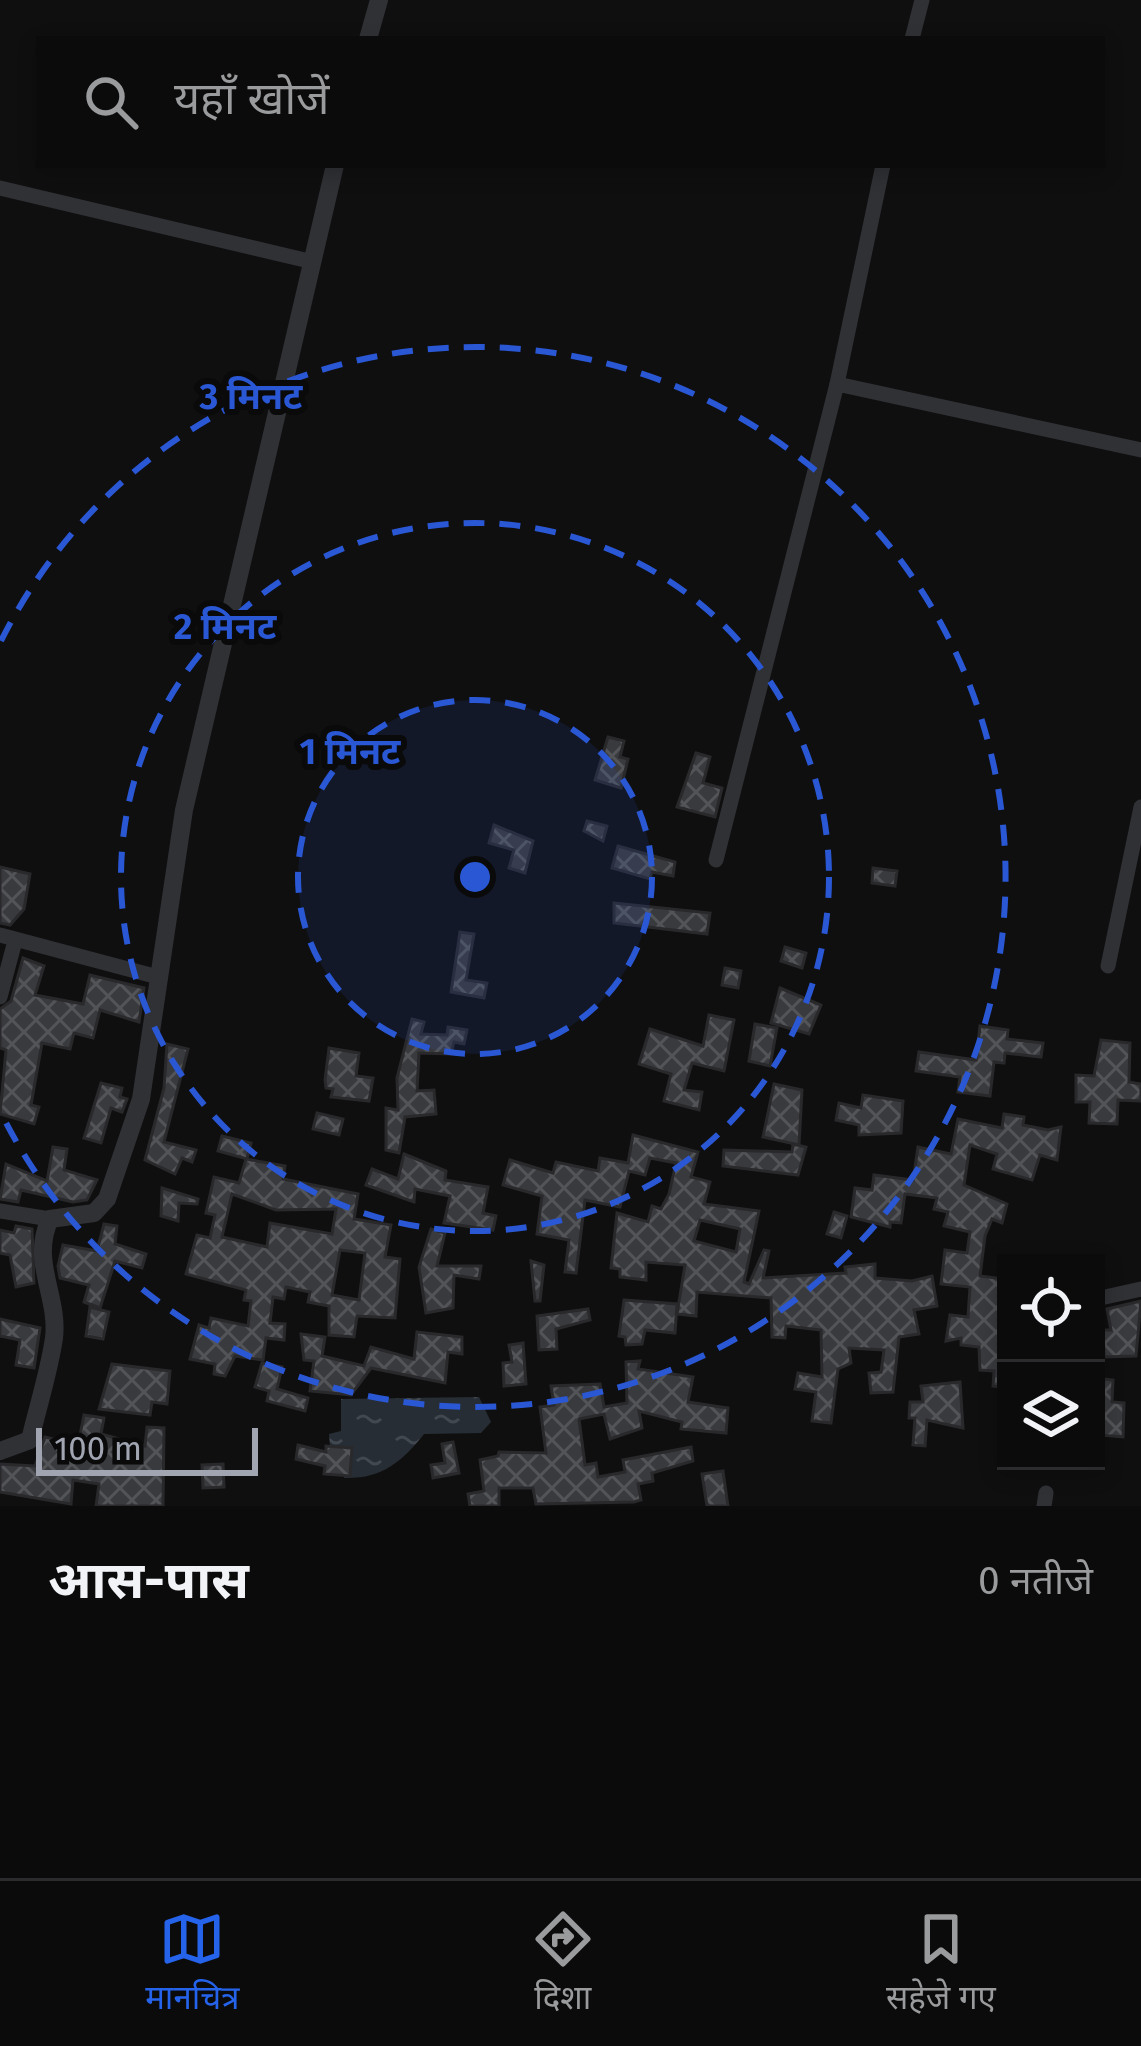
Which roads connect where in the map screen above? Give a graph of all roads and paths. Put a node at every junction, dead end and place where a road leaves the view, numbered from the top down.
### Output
1 (379, 0) edge
2 (922, 0) edge
3 (369, 36) edge
4 (913, 36) edge
5 (333, 168) edge
6 (882, 168) edge
7 (0, 188) edge
8 (309, 261) junction
9 (836, 384) junction
10 (1141, 450) edge
11 (1141, 807) edge
12 (716, 860) dead end
13 (8, 938) edge
14 (1108, 966) dead end
15 (158, 977) junction
16 (0, 997) edge
17 (0, 1211) edge
18 (50, 1219) junction
19 (1141, 1288) edge
20 (1105, 1297) edge
21 (0, 1450) edge

1 - 3 street
2 - 4 street
5 - 8 street
6 - 9 street
7 - 8 street
8 - 15 street
9 - 10 street
9 - 12 street
11 - 14 street
13 - 15 street
13 - 16 street
15 - 18 street
17 - 18 street
18 - 21 street
19 - 20 street

